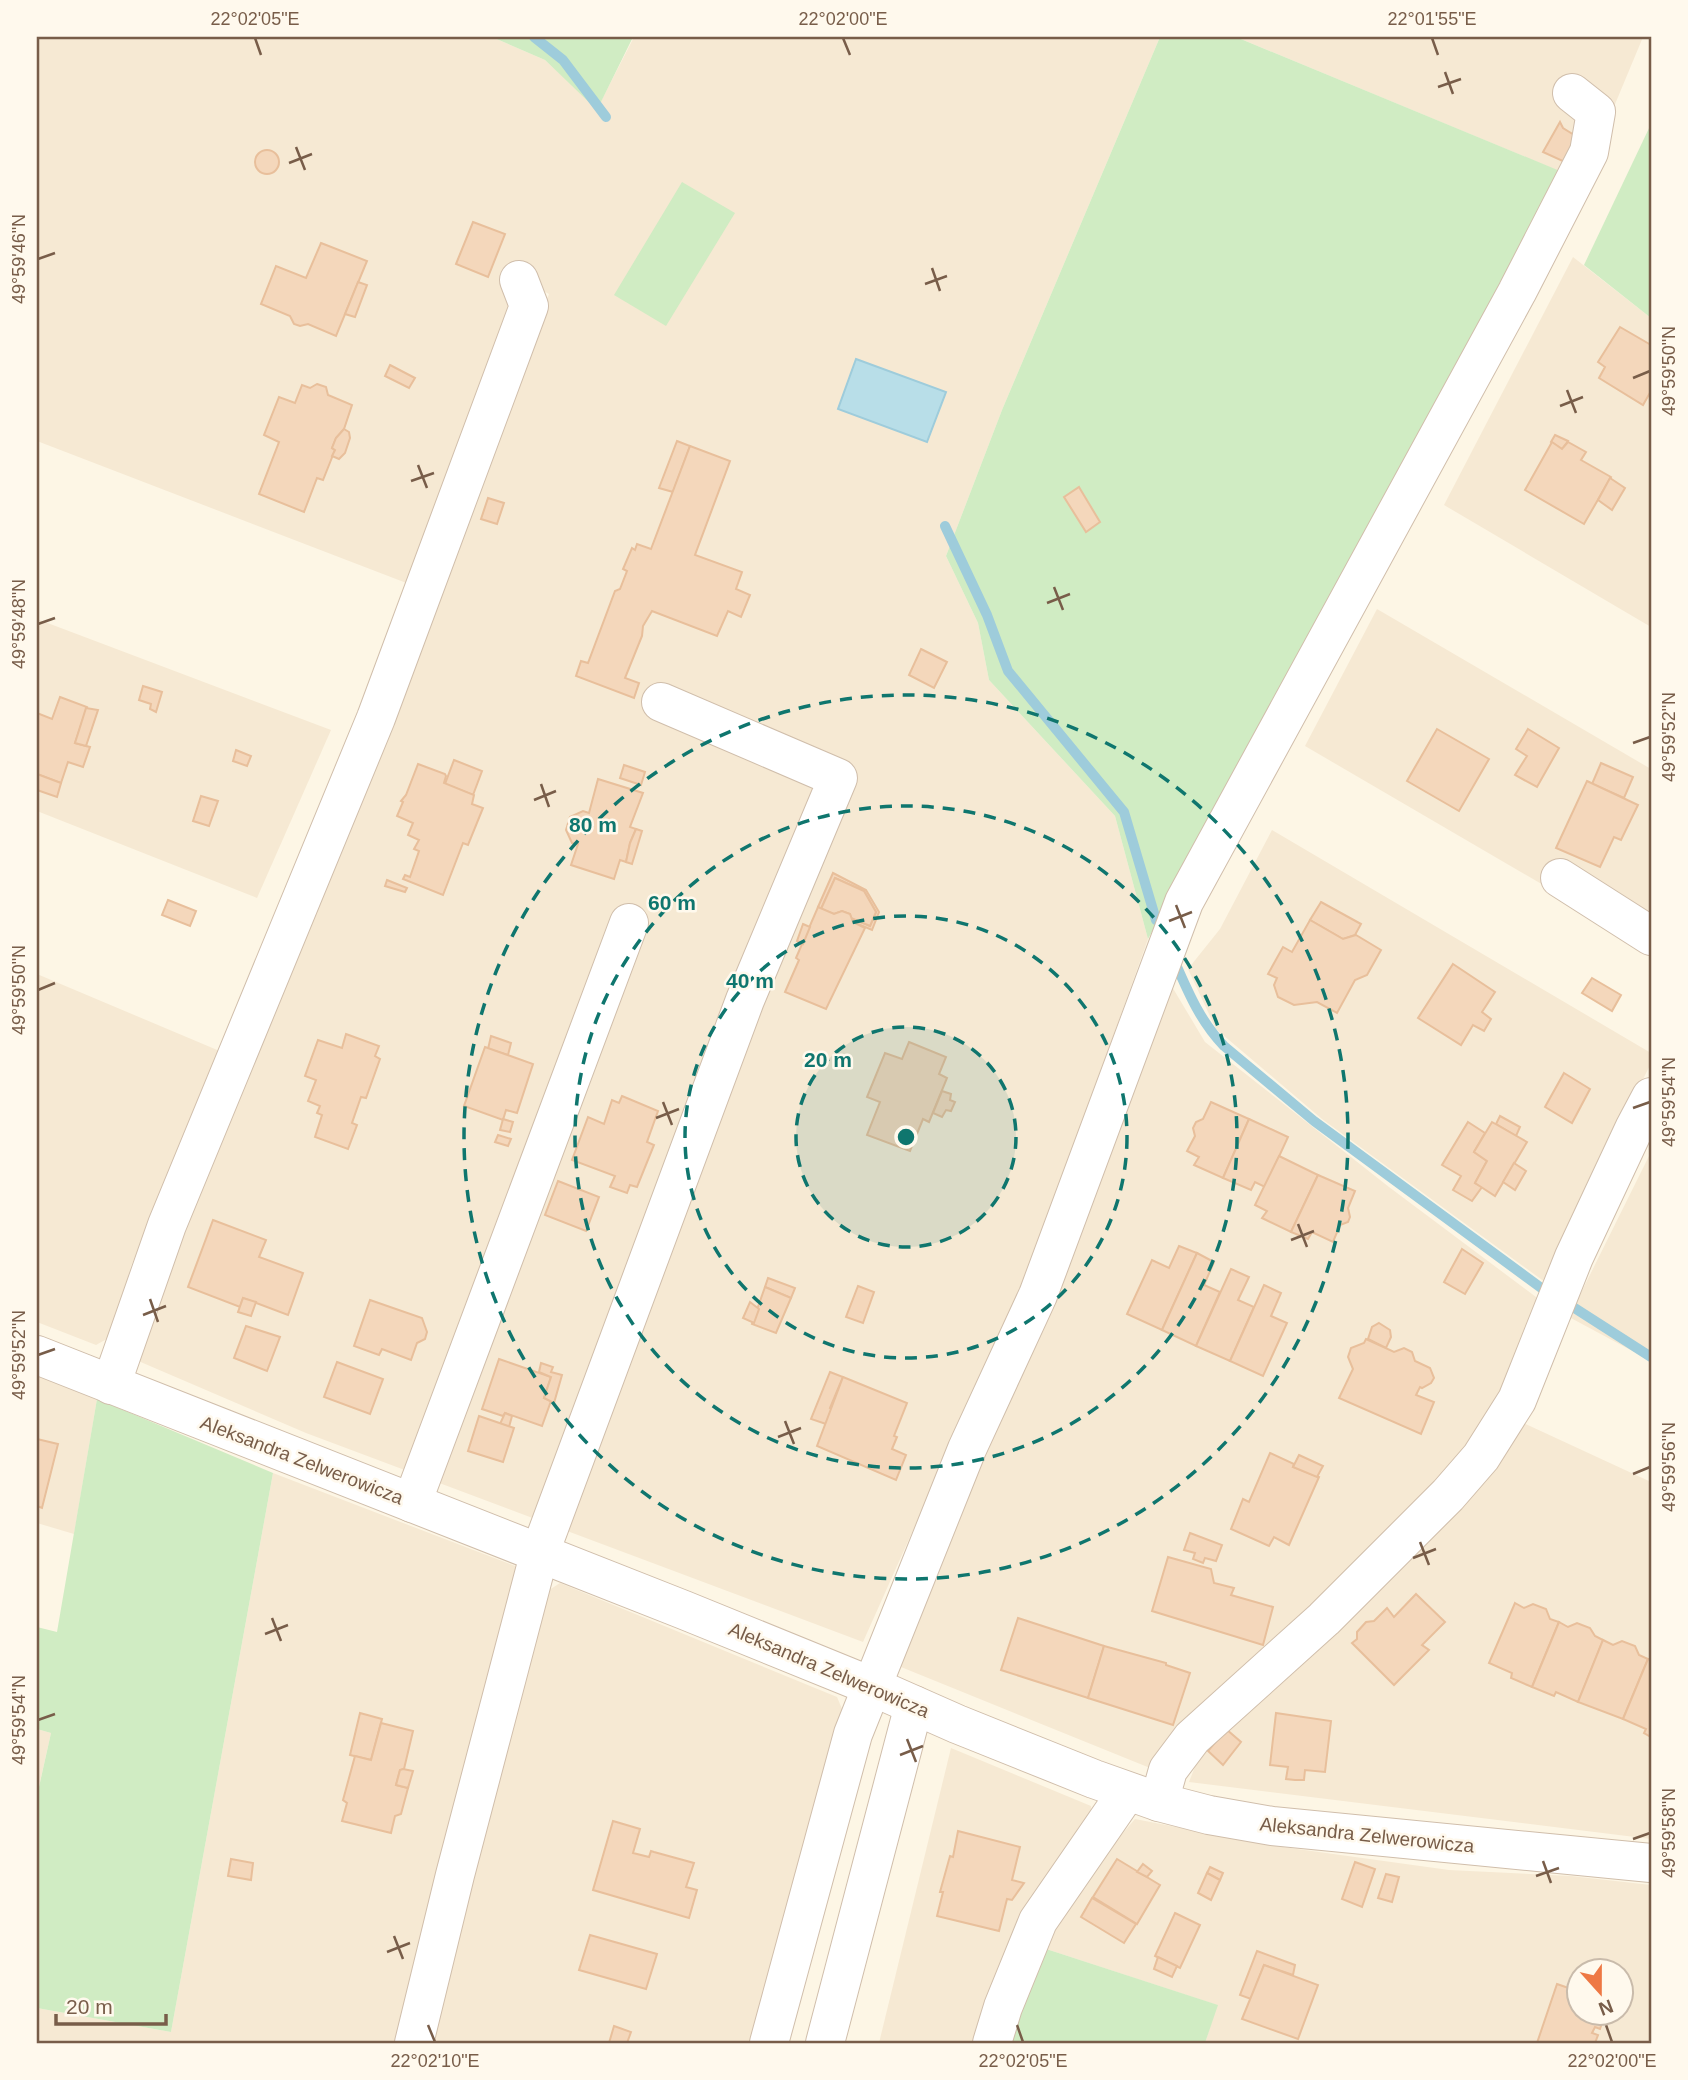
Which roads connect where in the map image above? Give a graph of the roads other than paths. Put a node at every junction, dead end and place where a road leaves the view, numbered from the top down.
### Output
1 (1572, 93) dead end
2 (519, 280) dead end
3 (661, 702) dead end
4 (1560, 878) dead end
5 (629, 923) dead end
6 (1651, 936) edge
7 (1651, 1097) edge
8 (37, 1355) edge
9 (111, 1385) junction
10 (412, 1503) junction
11 (539, 1555) junction
12 (871, 1685) junction
13 (914, 1704) junction
14 (1143, 1797) junction
15 (1651, 1863) edge
16 (414, 2043) edge
17 (769, 2043) edge
18 (825, 2043) edge
19 (992, 2043) edge

1 - 12 street
2 - 9 street
3 - 11 street
4 - 6 street
5 - 10 street
7 - 14 street
8 - 9 street, Aleksandra Zelwerowicza
9 - 10 street, Aleksandra Zelwerowicza
10 - 11 street, Aleksandra Zelwerowicza
11 - 12 street, Aleksandra Zelwerowicza
11 - 16 street
12 - 13 street, Aleksandra Zelwerowicza
12 - 17 street
13 - 14 street, Aleksandra Zelwerowicza
13 - 18 street
14 - 15 street, Aleksandra Zelwerowicza
14 - 19 street

